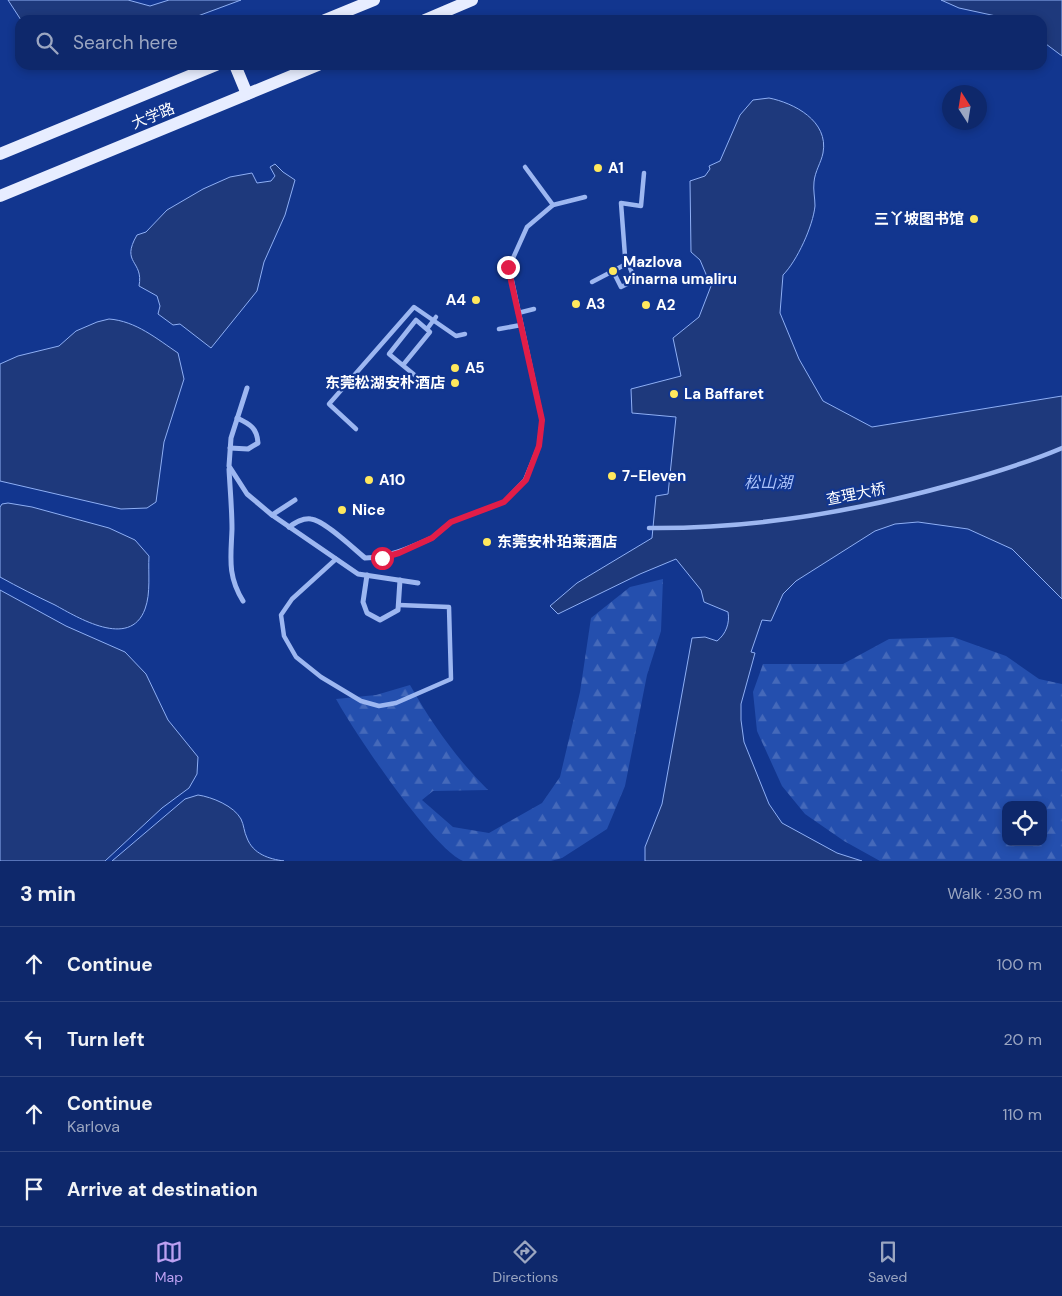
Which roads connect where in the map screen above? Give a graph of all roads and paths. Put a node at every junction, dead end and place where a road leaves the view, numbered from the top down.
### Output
1 (374, 0) edge
2 (472, 0) edge
3 (337, 15) edge
4 (437, 15) edge
5 (204, 70) edge
6 (237, 70) edge
7 (306, 70) edge
8 (247, 94) junction
9 (0, 154) edge
10 (525, 167) dead end
11 (644, 173) dead end
12 (0, 196) edge
13 (585, 197) dead end
14 (553, 206) junction
15 (628, 263) junction
16 (613, 271) junction
17 (592, 282) dead end
18 (534, 309) dead end
19 (518, 313) junction
20 (435, 319) junction
21 (521, 325) junction
22 (500, 328) dead end
23 (427, 329) junction
24 (465, 334) dead end
25 (403, 365) junction
26 (417, 376) dead end
27 (246, 388) dead end
28 (237, 418) junction
29 (356, 429) dead end
30 (230, 448) junction
31 (1062, 448) edge
32 (229, 466) junction
33 (295, 500) dead end
34 (272, 515) junction
35 (289, 527) junction
36 (649, 528) dead end
37 (432, 538) joint
38 (336, 559) junction
39 (368, 576) junction
40 (400, 580) junction
41 (418, 583) dead end
42 (243, 601) dead end
43 (399, 605) junction

1 - 3 main road
2 - 4 main road
5 - 9 main road, 大学路
6 - 8 main road
7 - 8 main road, 大学路
8 - 12 main road, 大学路
10 - 14 street
11 - 15 street
13 - 14 street
14 - 19 street
15 - 16 street
15 - 16 street
16 - 17 street
18 - 19 street
19 - 21 street
20 - 23 street
20 - 24 street
20 - 29 street
21 - 22 street
21 - 37 street
23 - 25 street
23 - 25 street
25 - 26 street
27 - 28 street
28 - 30 street
28 - 30 street
30 - 32 street
31 - 36 street, 查理大桥
32 - 34 street
32 - 42 street
33 - 34 street
34 - 35 street
35 - 37 street
35 - 38 street
38 - 39 street
38 - 43 street
39 - 40 street
39 - 43 street
40 - 41 street
40 - 43 street

